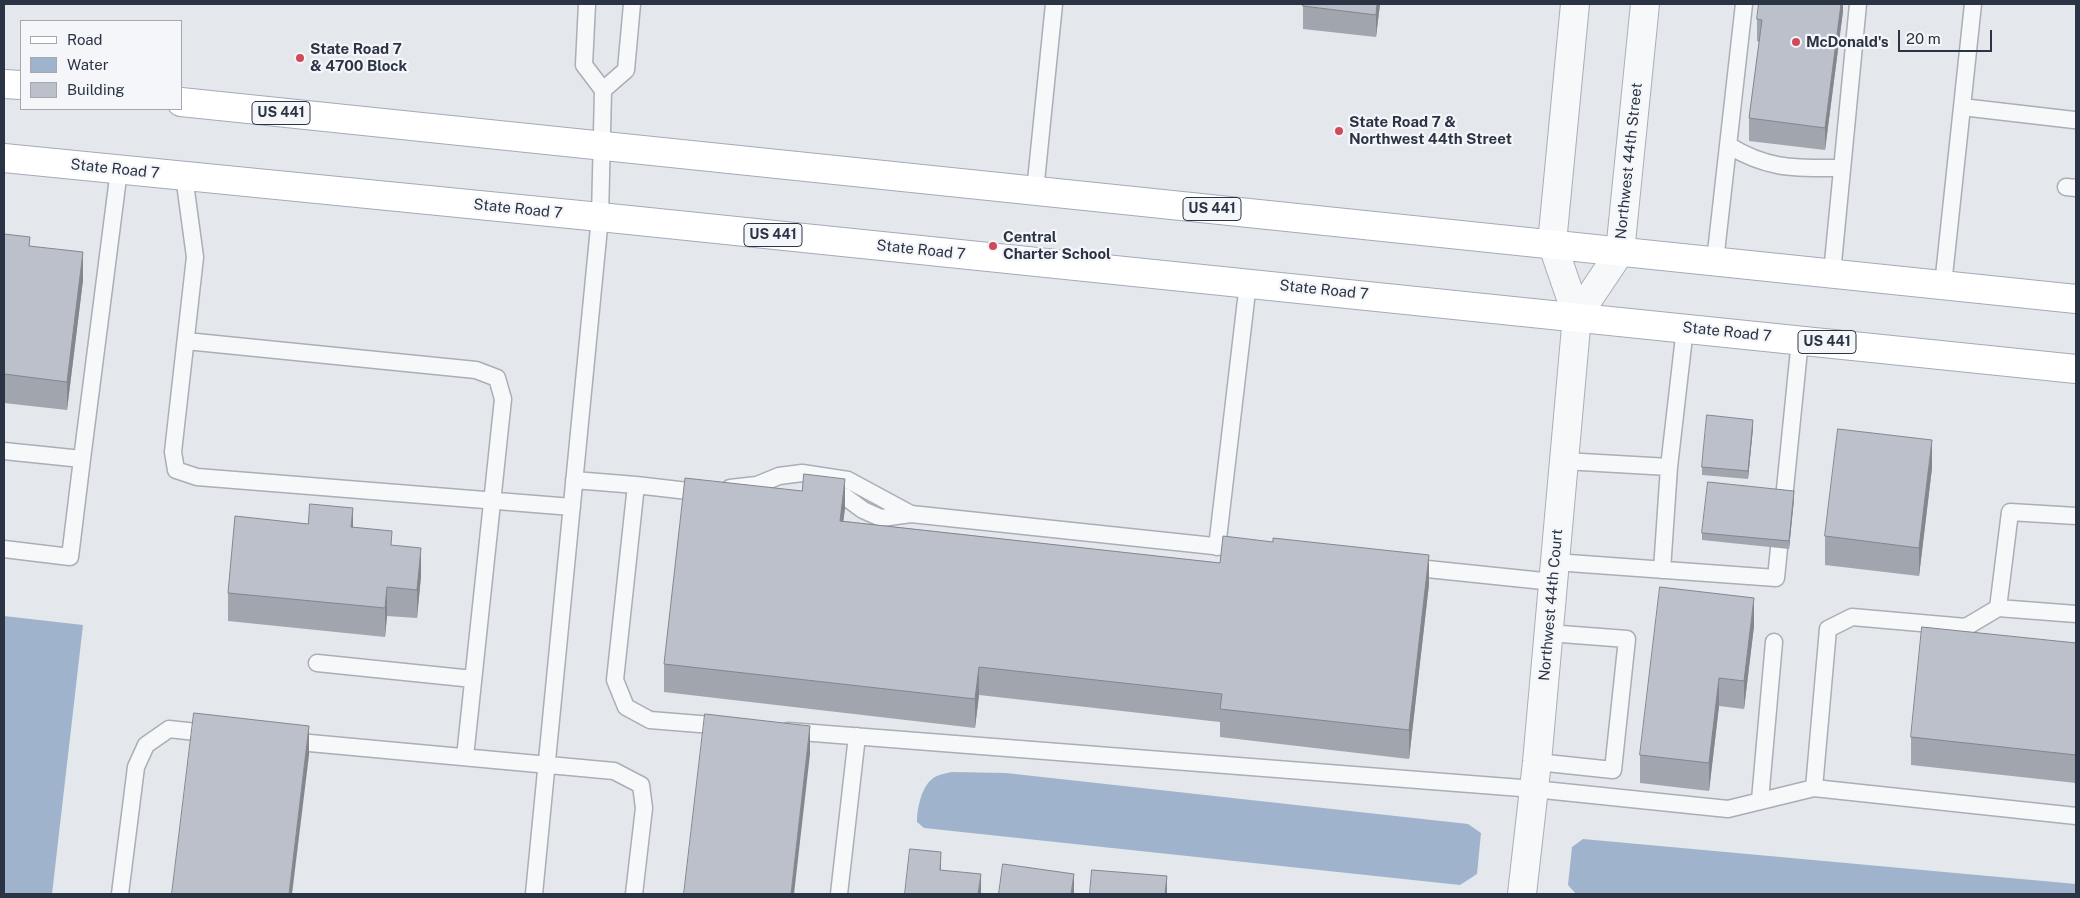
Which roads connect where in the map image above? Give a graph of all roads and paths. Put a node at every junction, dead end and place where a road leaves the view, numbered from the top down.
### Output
1 (587, 4) edge
2 (632, 4) edge
3 (1054, 4) edge
4 (1574, 4) edge
5 (1645, 4) edge
6 (1744, 4) edge
7 (1974, 4) edge
8 (1854, 6) edge
9 (4, 84) edge
10 (20, 85) edge
11 (603, 90) junction
12 (182, 102) edge
13 (1962, 107) junction
14 (2074, 120) dead end
15 (1728, 145) junction
16 (603, 147) junction
17 (4, 158) edge
18 (1841, 168) junction
19 (119, 170) junction
20 (184, 176) junction
21 (1035, 191) junction
22 (600, 217) junction
23 (1552, 243) junction
24 (1620, 252) junction
25 (1715, 262) junction
26 (1832, 274) junction
27 (1248, 283) junction
28 (1943, 285) junction
29 (2076, 299) edge
30 (1577, 316) junction
31 (1686, 328) junction
32 (1800, 340) junction
33 (186, 342) junction
34 (2076, 369) edge
35 (4, 451) edge
36 (82, 459) junction
37 (1564, 462) junction
38 (1669, 467) junction
39 (574, 480) junction
40 (636, 485) junction
41 (710, 494) junction
42 (809, 495) edge
43 (492, 501) junction
44 (742, 504) edge
45 (572, 507) junction
46 (911, 514) junction
47 (2076, 516) edge
48 (1216, 547) junction
49 (4, 549) edge
50 (1256, 551) edge
51 (1395, 565) edge
52 (1662, 570) junction
53 (1554, 572) junction
54 (1998, 608) junction
55 (2076, 614) edge
56 (1548, 633) junction
57 (1774, 642) dead end
58 (317, 663) dead end
59 (474, 679) junction
60 (739, 727) edge
61 (768, 729) edge
62 (227, 735) edge
63 (857, 736) junction
64 (275, 740) edge
65 (465, 757) junction
66 (1537, 762) junction
67 (548, 765) junction
68 (1814, 788) junction
69 (1534, 789) junction
70 (1760, 800) junction
71 (2076, 816) edge
72 (120, 894) edge
73 (534, 894) edge
74 (634, 894) edge
75 (839, 894) edge
76 (1522, 894) edge

1 - 11 lane
2 - 11 lane
3 - 21 lane
4 - 23 street
5 - 24 street, Northwest 44th Street
6 - 15 lane
7 - 13 lane
8 - 18 lane
9 - 10 main road
11 - 16 lane
12 - 16 main road, US 441
13 - 14 lane
13 - 28 lane
15 - 18 lane
15 - 25 lane
16 - 21 main road, US 441
16 - 22 lane
17 - 19 main road, State Road 7 / US 441
18 - 26 lane
19 - 20 main road, State Road 7 / US 441
19 - 36 lane
20 - 22 main road, State Road 7 / US 441
20 - 33 lane
21 - 23 main road, US 441
22 - 27 main road, State Road 7 / US 441
22 - 39 lane
23 - 24 main road, US 441
23 - 30 street
24 - 25 main road, US 441
24 - 30 street, Northwest 44th Street
25 - 26 main road, US 441
26 - 28 main road, US 441
27 - 30 main road, State Road 7 / US 441
27 - 48 lane
28 - 29 main road, US 441
30 - 31 main road, State Road 7 / US 441
30 - 37 street, Northwest 44th Court
31 - 32 main road, State Road 7 / US 441
31 - 38 lane
32 - 34 main road, State Road 7 / US 441
32 - 52 lane
33 - 43 lane
33 - 43 lane
35 - 36 lane
36 - 49 lane
37 - 38 lane
37 - 53 street, Northwest 44th Court
38 - 52 lane
39 - 40 lane
39 - 45 lane
40 - 41 lane
40 - 60 lane
41 - 44 lane
41 - 46 lane
42 - 46 lane
43 - 45 lane
43 - 59 lane
45 - 67 lane
46 - 48 lane
47 - 54 lane
48 - 50 lane
51 - 53 lane
52 - 53 lane
53 - 56 street, Northwest 44th Court
54 - 55 lane
54 - 68 lane
56 - 66 street, Northwest 44th Court
56 - 66 lane
57 - 70 lane
58 - 59 lane
59 - 65 lane
61 - 63 lane
62 - 72 lane
63 - 69 lane
63 - 75 lane
64 - 65 lane
65 - 67 lane
66 - 69 street, Northwest 44th Court
67 - 73 lane
67 - 74 lane
68 - 70 lane
68 - 71 lane
69 - 70 lane
69 - 76 street, Northwest 44th Court

